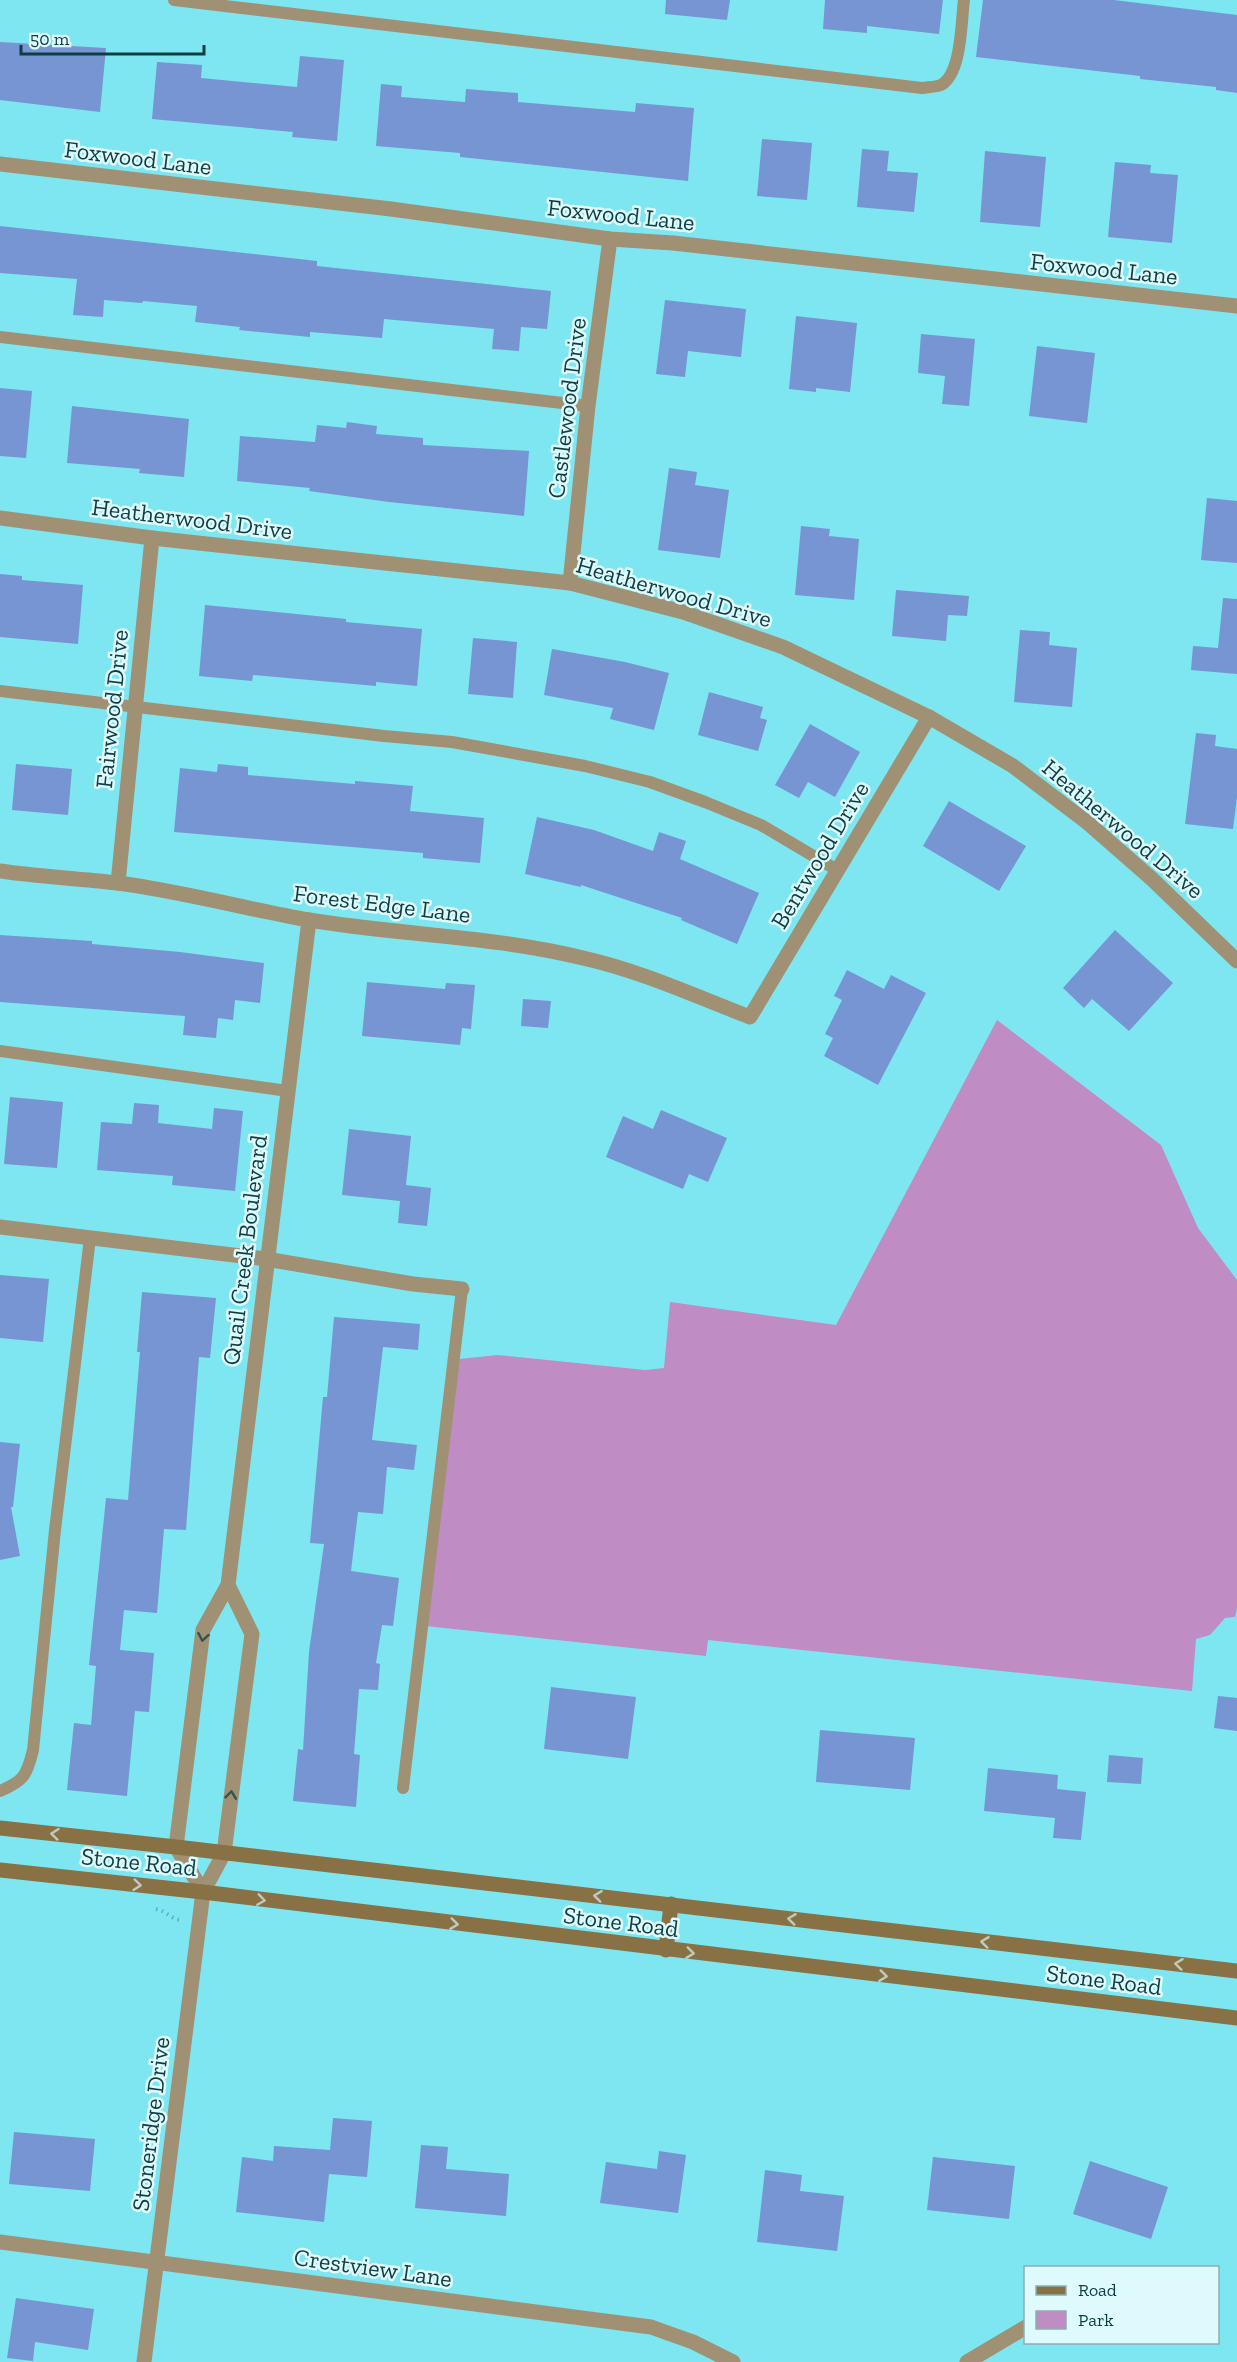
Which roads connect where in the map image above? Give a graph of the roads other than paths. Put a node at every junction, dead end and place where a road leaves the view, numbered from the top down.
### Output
1 (174, 0) edge
2 (964, 0) edge
3 (0, 164) edge
4 (610, 239) junction
5 (1237, 306) edge
6 (0, 337) edge
7 (588, 406) junction
8 (0, 518) edge
9 (152, 538) junction
10 (570, 583) junction
11 (0, 691) edge
12 (135, 706) junction
13 (929, 717) junction
14 (837, 870) junction
15 (0, 871) edge
16 (117, 883) junction
17 (309, 920) junction
18 (1231, 944) edge
19 (1237, 961) edge
20 (750, 1017) joint
21 (0, 1051) edge
22 (288, 1091) junction
23 (0, 1227) edge
24 (90, 1238) junction
25 (266, 1259) junction
26 (462, 1289) joint
27 (228, 1585) junction
28 (403, 1788) dead end
29 (0, 1791) edge
30 (0, 1828) edge
31 (176, 1846) junction
32 (224, 1853) junction
33 (0, 1869) edge
34 (203, 1892) junction
35 (671, 1905) junction
36 (666, 1950) junction
37 (1237, 1971) edge
38 (1237, 2018) edge
39 (0, 2242) edge
40 (157, 2262) junction
41 (1024, 2328) edge
42 (144, 2362) edge
43 (733, 2362) edge
44 (967, 2362) edge

1 - 2 lane
3 - 4 street, Foxwood Lane
4 - 5 street, Foxwood Lane
4 - 7 street, Castlewood Drive
6 - 7 lane
7 - 10 street, Castlewood Drive
8 - 9 street, Heatherwood Drive
9 - 10 street, Heatherwood Drive
9 - 12 street, Fairwood Drive
10 - 13 street, Heatherwood Drive
11 - 12 lane
12 - 14 lane
12 - 16 street, Fairwood Drive
13 - 14 street, Bentwood Drive
13 - 18 street, Heatherwood Drive
14 - 20 street, Bentwood Drive
15 - 16 street, Forest Edge Lane
16 - 17 street, Forest Edge Lane
17 - 20 street, Forest Edge Lane
17 - 22 street, Quail Creek Boulevard
18 - 19 street, Heatherwood Drive
21 - 22 lane
22 - 25 street, Quail Creek Boulevard
23 - 24 street
24 - 25 street
24 - 29 lane
25 - 26 street
25 - 27 street, Quail Creek Boulevard
26 - 28 lane
27 -> 31 street, Quail Creek Boulevard
32 -> 27 street
31 -> 30 main road, Stone Road
31 - 32 main road, Stone Road
31 - 34 street
32 - 34 street
35 -> 32 main road, Stone Road
33 -> 34 main road, Stone Road
34 -> 36 main road, Stone Road
34 - 40 street, Stoneridge Drive
35 - 36 main road
37 -> 35 main road, Stone Road
36 -> 38 main road, Stone Road
39 - 40 street, Crestview Lane
40 - 42 street, Stoneridge Drive
40 - 43 street, Crestview Lane
41 - 44 street

